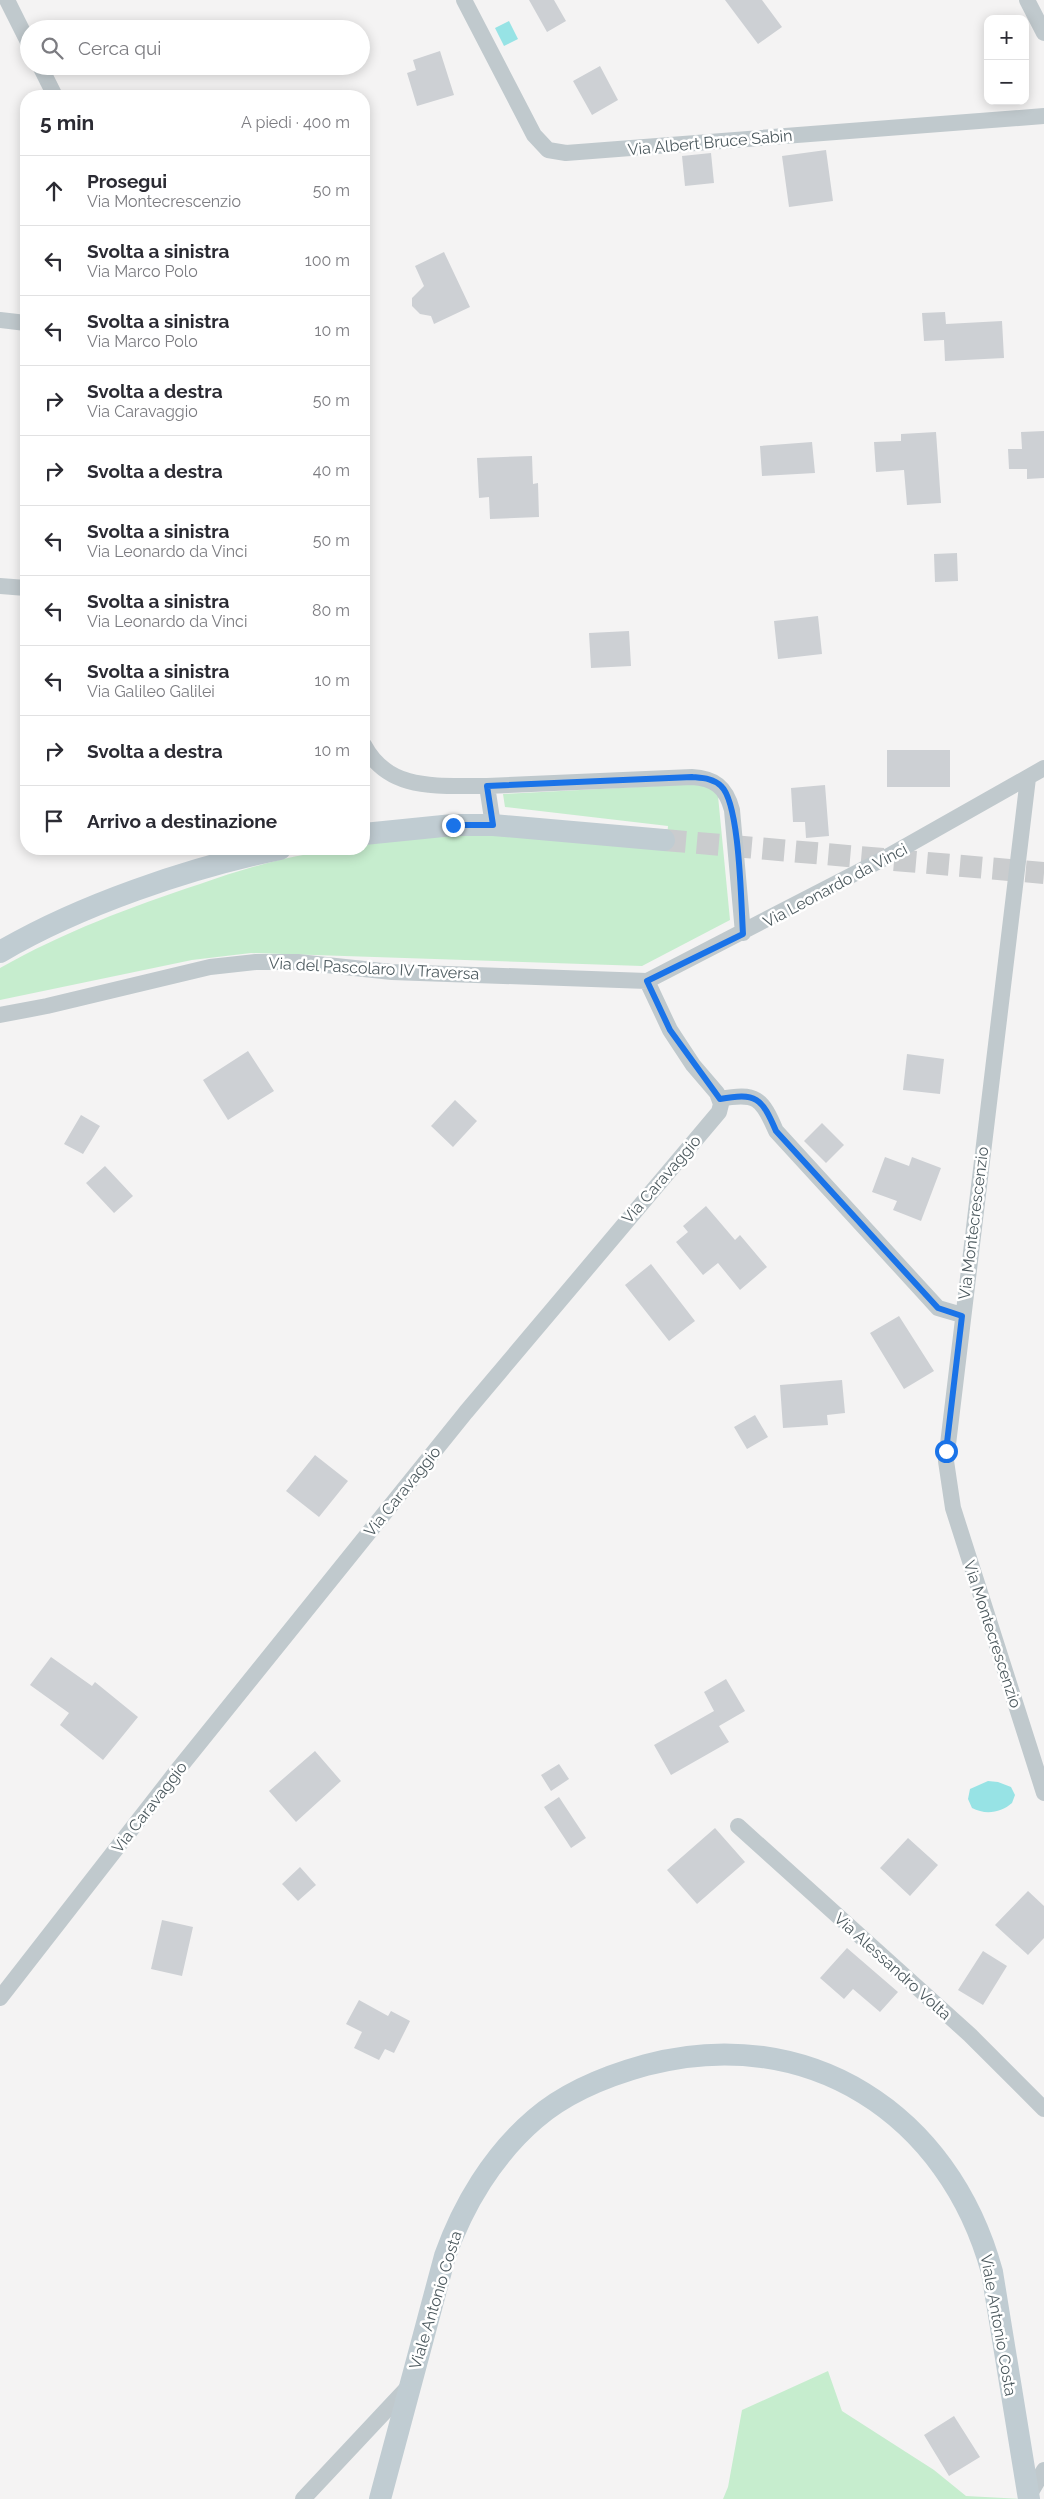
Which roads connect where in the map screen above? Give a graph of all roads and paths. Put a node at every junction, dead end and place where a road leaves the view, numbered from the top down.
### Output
1 (7, 0) edge
2 (464, 0) edge
3 (1027, 0) edge
4 (20, 26) edge
5 (1044, 34) edge
6 (44, 75) edge
7 (52, 90) edge
8 (1044, 116) edge
9 (0, 320) edge
10 (20, 322) edge
11 (0, 586) edge
12 (20, 588) edge
13 (370, 754) edge
14 (1044, 768) edge
15 (1028, 778) junction
16 (487, 786) junction
17 (493, 825) junction
18 (370, 833) edge
19 (664, 840) tunnel mouth
20 (255, 855) edge
21 (743, 934) junction
22 (0, 952) edge
23 (647, 981) junction
24 (0, 1014) edge
25 (720, 1099) junction
26 (962, 1316) junction
27 (1044, 1793) edge
28 (738, 1826) dead end
29 (0, 1998) edge
30 (1044, 2109) edge
31 (409, 2386) junction
32 (1044, 2470) edge
33 (1028, 2498) edge
34 (303, 2499) edge
35 (380, 2499) edge

1 - 4 street
2 - 8 street, Via Albert Bruce Sabin
3 - 5 street
6 - 7 street
9 - 10 street
11 - 12 street
13 - 16 street, Via Leonardo da Vinci
14 - 15 street
15 - 21 street, Via Leonardo da Vinci
15 - 26 street, Via Montecrescenzio
16 - 17 street
16 - 21 street, Via Leonardo da Vinci
17 - 18 main road
17 - 19 main road
20 - 22 main road
21 - 23 street, Via del Pascolaro IV Traversa
23 - 24 street, Via del Pascolaro IV Traversa
23 - 25 street
25 - 26 street
25 - 29 street, Via Caravaggio
26 - 27 street, Via Montecrescenzio
28 - 30 street, Via Alessandro Volta
31 - 33 main road, Viale Antonio Costa
31 - 34 street
31 - 35 main road, Viale Antonio Costa
32 - 33 street

